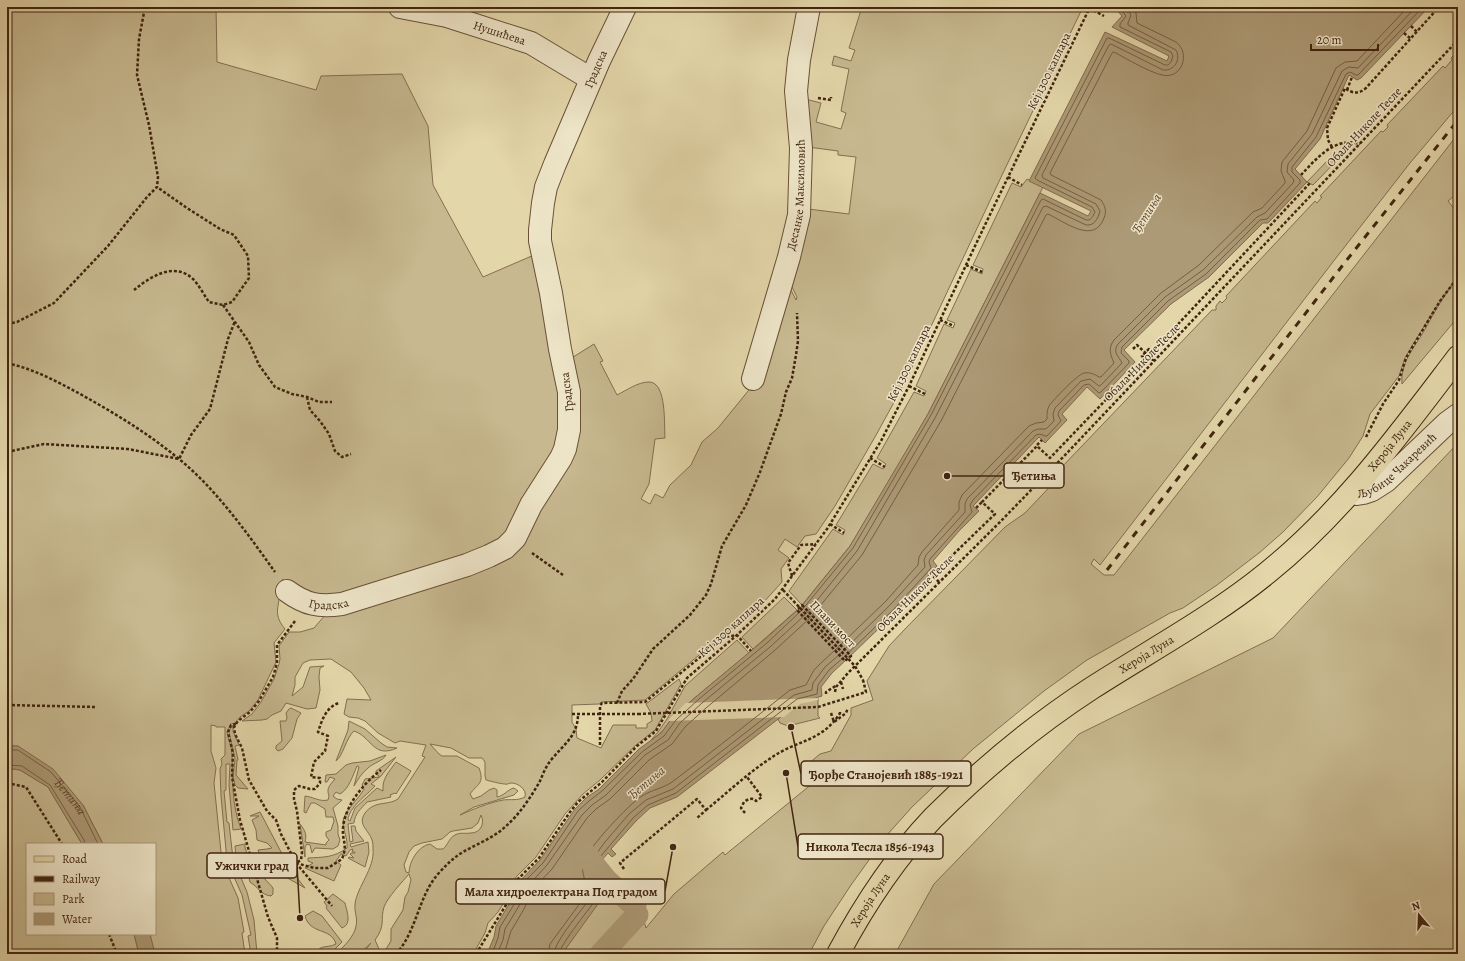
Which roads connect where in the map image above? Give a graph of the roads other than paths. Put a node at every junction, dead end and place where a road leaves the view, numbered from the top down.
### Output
1 (400, 7) edge
2 (625, 7) edge
3 (809, 7) edge
4 (591, 79) junction
5 (1458, 357) edge
6 (753, 379) dead end
7 (1458, 415) edge
8 (1352, 492) junction
9 (287, 591) road end
10 (838, 954) edge

1 - 4 street, Нушићева
2 - 4 street, Градска
3 - 6 street, Десанке Максимовић
4 - 9 street, Градска
5 - 8 main road, Хероја Луна
7 - 8 street, Љубице Чакаревић
8 - 10 main road, Хероја Луна

